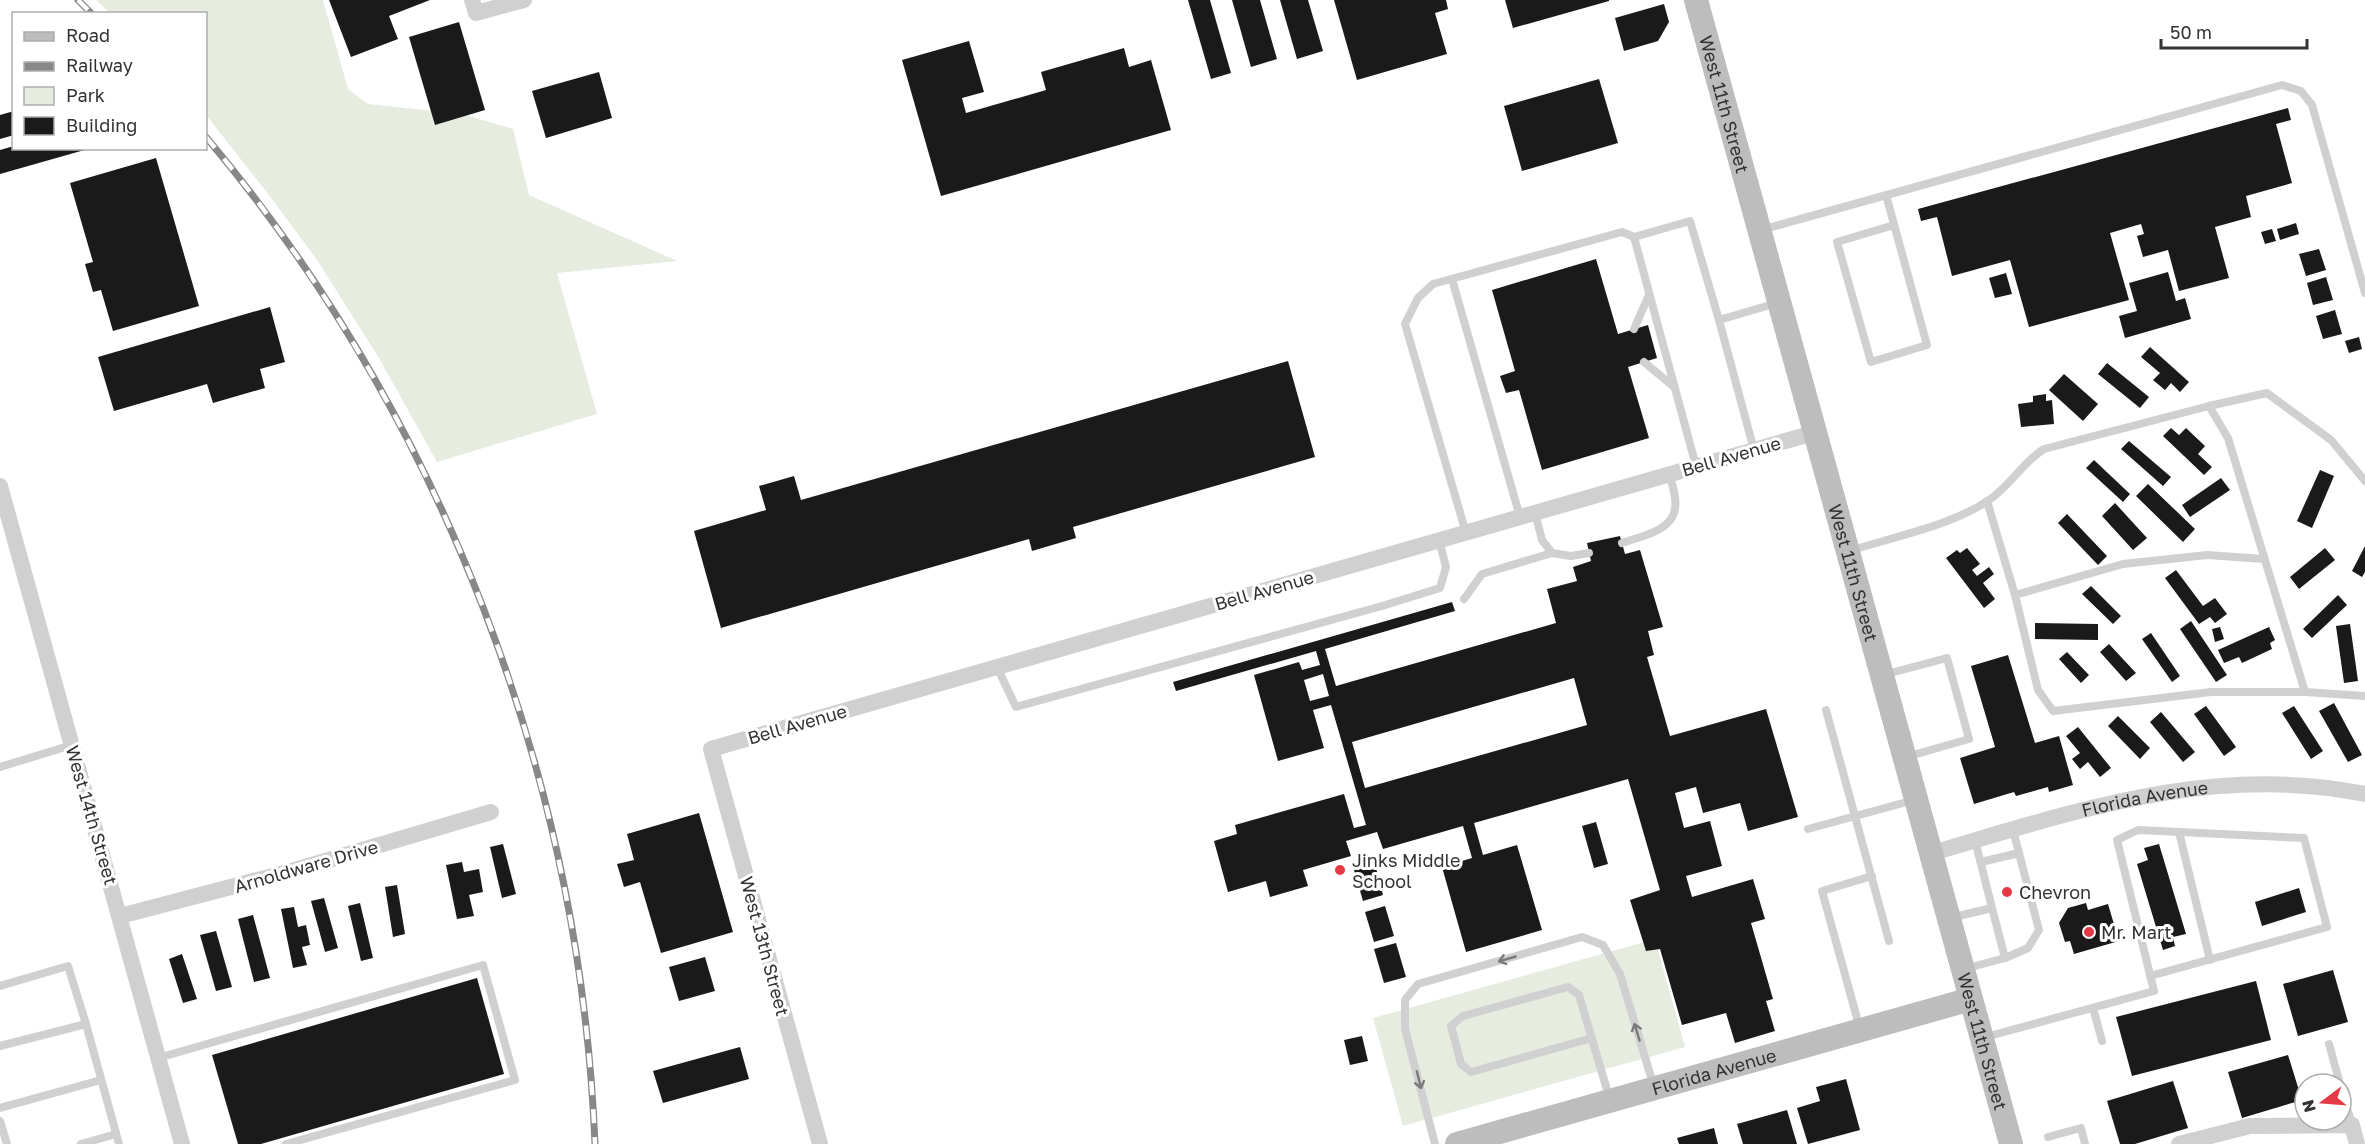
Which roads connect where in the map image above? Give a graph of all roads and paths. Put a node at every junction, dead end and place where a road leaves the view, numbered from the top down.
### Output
1 (524, 0) edge
2 (1696, 0) edge
3 (474, 6) edge
4 (1886, 195) junction
5 (1894, 225) junction
6 (1760, 230) junction
7 (1634, 237) junction
8 (1452, 279) junction
9 (2365, 293) edge
10 (1649, 295) junction
11 (1780, 302) junction
12 (1719, 320) junction
13 (1634, 330) dead end
14 (1644, 362) dead end
15 (1675, 387) junction
16 (2210, 406) junction
17 (1817, 432) junction
18 (1754, 450) junction
19 (1696, 466) junction
20 (1670, 474) junction
21 (2365, 481) edge
22 (0, 486) edge
23 (1987, 501) junction
24 (1528, 515) junction
25 (1466, 533) junction
26 (1439, 540) junction
27 (1622, 543) dead end
28 (1849, 551) junction
29 (1552, 553) junction
30 (1589, 553) dead end
31 (2264, 559) junction
32 (2015, 595) junction
33 (1464, 599) dead end
34 (997, 667) junction
35 (1883, 676) junction
36 (2305, 692) junction
37 (2365, 696) edge
38 (1826, 710) dead end
39 (72, 745) junction
40 (711, 749) joint
41 (1905, 757) junction
42 (0, 766) edge
43 (2365, 794) edge
44 (1917, 799) junction
45 (491, 812) dead end
46 (1855, 816) junction
47 (1808, 829) dead end
48 (2013, 830) junction
49 (2179, 832) junction
50 (1975, 840) junction
51 (1932, 853) junction
52 (2019, 853) junction
53 (1981, 862) junction
54 (1872, 876) junction
55 (2026, 881) junction
56 (2016, 884) dead end
57 (1992, 908) junction
58 (120, 916) junction
59 (1949, 918) junction
60 (1889, 941) dead end
61 (2005, 958) junction
62 (2210, 960) junction
63 (1963, 969) junction
64 (2150, 976) junction
65 (0, 986) edge
66 (1971, 999) junction
67 (2093, 1008) junction
68 (86, 1024) junction
69 (1860, 1030) junction
70 (1592, 1038) junction
71 (1982, 1038) junction
72 (2102, 1041) dead end
73 (2329, 1044) dead end
74 (0, 1046) edge
75 (158, 1059) junction
76 (2337, 1072) edge
77 (101, 1080) junction
78 (1654, 1088) junction
79 (1610, 1100) junction
80 (0, 1108) edge
81 (0, 1121) edge
82 (2293, 1126) edge
83 (2353, 1129) edge
84 (116, 1134) junction
85 (2048, 1137) dead end
86 (7, 1144) edge
87 (81, 1144) edge
88 (119, 1144) edge
89 (182, 1144) edge
90 (286, 1144) edge
91 (820, 1144) edge
92 (1436, 1144) edge
93 (1460, 1144) edge
94 (2011, 1144) edge
95 (2085, 1144) edge
96 (2179, 1144) edge
97 (2357, 1144) edge

1 - 3 street
2 - 6 main road, West 11th Street
4 - 5 lane
4 - 6 lane
4 - 9 lane
5 - 5 lane
6 - 11 main road, West 11th Street
7 - 8 lane
7 - 10 lane
7 - 12 lane
8 - 24 lane
8 - 25 lane
10 - 13 lane
10 - 15 lane
11 - 12 lane
11 - 17 main road, West 11th Street
12 - 18 lane
14 - 15 lane
15 - 19 lane
16 - 21 lane
16 - 23 lane
16 - 31 lane
17 - 18 street, Bell Avenue
17 - 28 main road, West 11th Street
18 - 19 street, Bell Avenue
19 - 20 street, Bell Avenue
20 - 24 street, Bell Avenue
20 - 27 lane
22 - 39 street, West 14th Street
23 - 28 lane
23 - 32 lane
24 - 25 street, Bell Avenue
24 - 29 lane
25 - 26 street, Bell Avenue
26 - 34 street, Bell Avenue
26 - 34 lane
28 - 35 main road, West 11th Street
29 - 30 lane
29 - 33 lane
31 - 32 lane
31 - 36 lane
32 - 36 lane
34 - 40 street, Bell Avenue
35 - 41 main road, West 11th Street
35 - 41 lane
36 - 37 lane
38 - 46 lane
39 - 42 lane
39 - 58 street, West 14th Street
40 - 91 street, West 13th Street
41 - 44 main road, West 11th Street
43 - 48 street, Florida Avenue
44 - 46 lane
44 - 51 main road, West 11th Street
45 - 58 street, Arnoldware Drive
46 - 47 lane
46 - 54 lane
48 - 50 street, Florida Avenue
48 - 52 lane
49 - 62 lane
49 - 62 lane
49 - 64 lane
50 - 51 street, Florida Avenue
50 - 53 lane
51 - 59 main road, West 11th Street
52 - 53 lane
52 - 55 lane
53 - 57 lane
54 - 60 lane
54 - 69 lane
55 - 56 lane
55 - 61 lane
57 - 59 lane
57 - 61 lane
58 - 75 street, West 14th Street
59 - 63 main road, West 11th Street
61 - 63 lane
62 - 64 lane
63 - 66 main road, West 11th Street
64 - 67 lane
65 - 68 lane
66 - 69 main road, Florida Avenue
66 - 71 main road, West 11th Street
67 - 71 lane
67 - 72 lane
68 - 74 lane
68 - 77 lane
69 - 78 main road, Florida Avenue
70 - 70 lane
70 - 79 lane
71 - 94 main road, West 11th Street
73 - 76 lane
75 - 89 street, West 14th Street
75 - 90 lane
77 - 80 lane
77 - 84 lane
78 - 79 main road, Florida Avenue
78 -> 92 lane
79 - 93 main road, Florida Avenue
81 - 86 lane
82 - 96 street
83 - 97 street
84 - 87 lane
84 - 88 lane
85 - 95 lane

